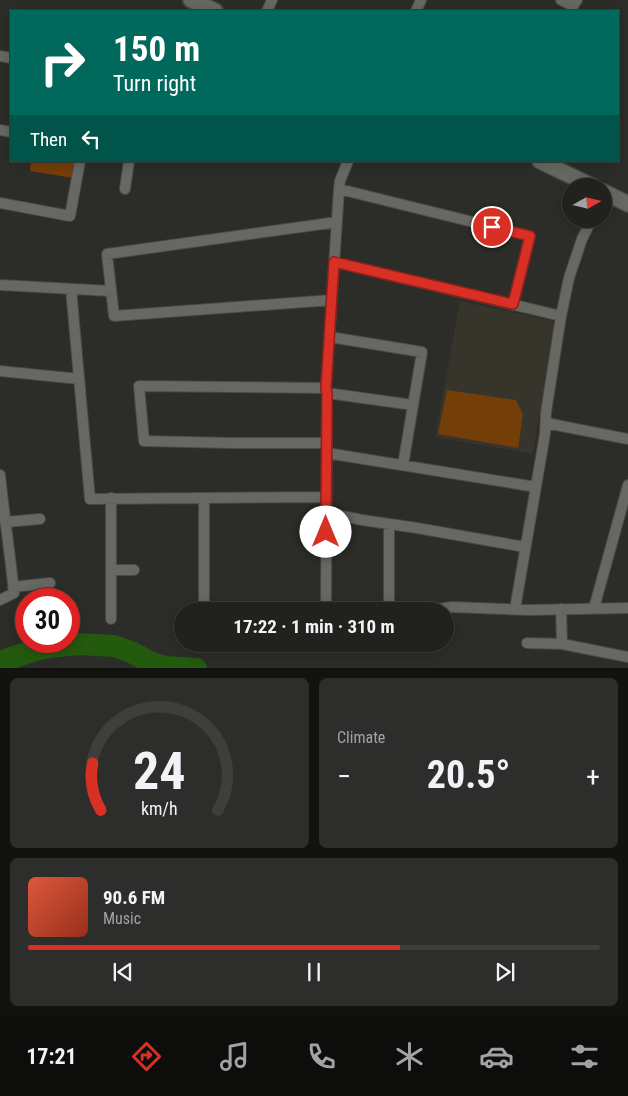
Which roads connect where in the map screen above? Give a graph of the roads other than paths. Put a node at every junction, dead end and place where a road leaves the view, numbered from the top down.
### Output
1 (191, 0) edge
2 (561, 0) edge
3 (577, 0) edge
4 (213, 10) edge
5 (80, 162) edge
6 (129, 162) edge
7 (348, 162) edge
8 (542, 162) edge
9 (573, 178) edge
10 (126, 189) dead end
11 (339, 189) junction
12 (612, 197) edge
13 (0, 203) edge
14 (628, 204) edge
15 (337, 222) junction
16 (588, 228) edge
17 (334, 262) junction
18 (0, 285) edge
19 (71, 289) junction
20 (111, 291) junction
21 (332, 300) junction
22 (513, 304) junction
23 (561, 316) junction
24 (330, 338) junction
25 (0, 371) edge
26 (80, 378) junction
27 (327, 391) junction
28 (413, 406) junction
29 (546, 423) junction
30 (628, 439) edge
31 (327, 448) junction
32 (403, 465) junction
33 (0, 475) edge
34 (628, 485) edge
35 (536, 487) junction
36 (326, 497) junction
37 (111, 498) junction
38 (204, 498) junction
39 (326, 512) junction
40 (40, 519) dead end
41 (5, 522) junction
42 (389, 524) junction
43 (4, 537) edge
44 (526, 547) junction
45 (111, 570) junction
46 (134, 570) dead end
47 (50, 583) dead end
48 (13, 587) junction
49 (0, 600) edge
50 (204, 602) edge
51 (326, 602) edge
52 (389, 602) edge
53 (454, 607) edge
54 (594, 608) junction
55 (628, 608) edge
56 (515, 609) junction
57 (561, 609) junction
58 (111, 619) dead end
59 (527, 643) dead end
60 (562, 644) junction
61 (628, 657) edge

1 - 4 main road
2 - 3 street
5 - 13 street
6 - 10 street
7 - 11 street
8 - 9 main road
11 - 15 street
11 - 22 street
12 - 14 main road
15 - 17 street
15 - 20 street
16 - 23 street
17 - 21 street
17 - 22 street
18 - 19 street
19 - 20 street
19 - 26 street
20 - 21 street
21 - 24 street
22 - 23 street
23 - 29 street
24 - 27 street
24 - 28 street
25 - 26 street
26 - 37 street
27 - 28 street
27 - 31 street
27 - 31 street
28 - 32 street
29 - 30 street
29 - 35 street
31 - 32 street
31 - 36 street
32 - 35 street
33 - 41 street
34 - 54 street
35 - 44 street
36 - 38 street
36 - 39 street
37 - 38 street
37 - 45 street
38 - 50 street
39 - 42 street
39 - 51 street
40 - 41 street
41 - 43 street
42 - 44 street
42 - 52 street
43 - 48 street
44 - 56 street
45 - 46 street
45 - 58 street
47 - 48 street
48 - 49 street
53 - 56 street
54 - 55 street
54 - 57 street
56 - 57 street
57 - 60 street
59 - 60 street
60 - 61 street

